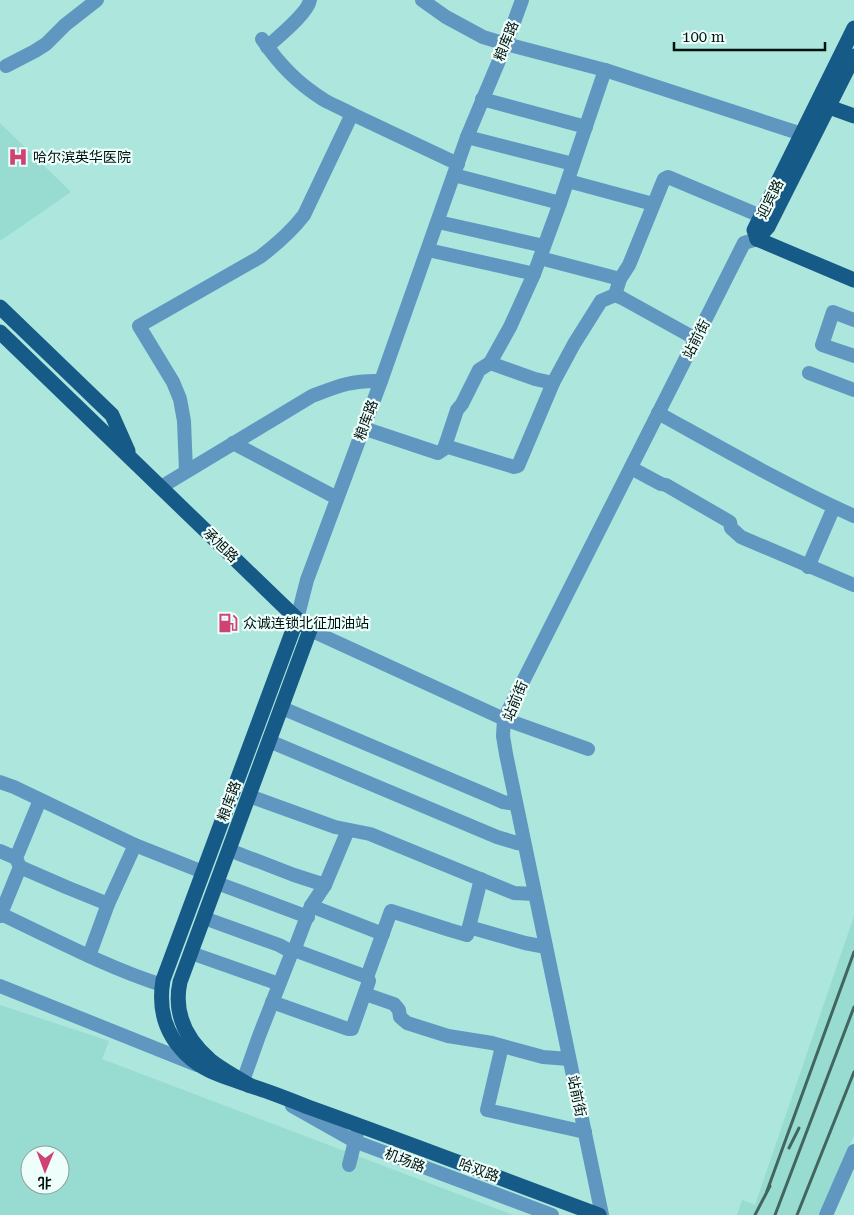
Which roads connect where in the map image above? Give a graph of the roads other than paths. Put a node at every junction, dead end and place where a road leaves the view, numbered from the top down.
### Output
1 (97, 0) edge
2 (310, 0) edge
3 (422, 0) edge
4 (522, 0) edge
5 (854, 28) edge
6 (506, 44) junction
7 (854, 56) edge
8 (6, 66) dead end
9 (605, 70) junction
10 (482, 99) junction
11 (829, 107) junction
12 (352, 114) junction
13 (854, 116) edge
14 (586, 127) junction
15 (807, 136) junction
16 (467, 137) junction
17 (573, 164) junction
18 (456, 169) junction
19 (568, 181) junction
20 (560, 203) junction
21 (653, 204) junction
22 (766, 218) junction
23 (438, 222) junction
24 (757, 239) junction
25 (428, 250) junction
26 (542, 252) junction
27 (534, 274) junction
28 (620, 279) junction
29 (854, 280) edge
30 (615, 295) junction
31 (0, 307) edge
32 (854, 320) edge
33 (0, 332) edge
34 (696, 338) junction
35 (854, 356) edge
36 (490, 363) junction
37 (809, 373) dead end
38 (380, 381) junction
39 (553, 383) junction
40 (854, 390) edge
41 (658, 413) junction
42 (363, 428) junction
43 (233, 443) junction
44 (445, 446) junction
45 (132, 459) junction
46 (631, 468) junction
47 (186, 471) junction
48 (161, 487) junction
49 (337, 498) junction
50 (834, 507) junction
51 (854, 516) edge
52 (808, 567) junction
53 (854, 585) edge
54 (297, 619) junction
55 (310, 630) junction
56 (282, 708) junction
57 (504, 718) junction
58 (270, 741) junction
59 (588, 749) dead end
60 (0, 782) edge
61 (249, 796) junction
62 (40, 800) junction
63 (516, 804) junction
64 (348, 830) junction
65 (524, 844) junction
66 (135, 845) junction
67 (229, 850) junction
68 (0, 851) edge
69 (18, 863) junction
70 (203, 872) junction
71 (481, 880) junction
72 (216, 884) junction
73 (325, 885) junction
74 (535, 894) junction
75 (108, 904) junction
76 (310, 912) junction
77 (0, 915) edge
78 (204, 918) junction
79 (469, 927) junction
80 (382, 934) junction
81 (546, 947) junction
82 (293, 951) junction
83 (191, 953) junction
84 (89, 956) junction
85 (367, 977) junction
86 (162, 984) junction
87 (279, 984) junction
88 (0, 986) edge
89 (365, 994) junction
90 (272, 1002) junction
91 (502, 1046) junction
92 (569, 1059) junction
93 (204, 1068) junction
94 (246, 1083) junction
95 (264, 1091) junction
96 (359, 1125) junction
97 (584, 1132) junction
98 (354, 1141) junction
99 (854, 1151) edge
100 (348, 1165) dead end
101 (552, 1215) edge
102 (601, 1215) edge
103 (826, 1215) edge

1 - 8 street
2 - 12 street
3 - 6 street
4 - 6 street, 粮库路
5 - 15 main road, 迎宾路
6 - 9 street
6 - 10 street, 粮库路
7 - 11 main road, 迎宾路
9 - 14 street
9 - 15 street
10 - 14 street
10 - 16 street, 粮库路
11 - 13 main road
11 - 15 main road, 迎宾路
12 - 18 street
12 - 47 street
14 - 17 street
15 - 22 main road, 迎宾路
16 - 17 street
16 - 18 street, 粮库路
17 - 19 street
18 - 20 street
18 - 23 street, 粮库路
19 - 20 street
19 - 21 street
20 - 26 street
21 - 22 street
21 - 28 street
22 - 24 main road, 迎宾路
23 - 25 street, 粮库路
23 - 26 street
24 - 29 main road
24 - 34 street, 站前街
25 - 27 street
25 - 38 street, 粮库路
26 - 27 street
26 - 28 street
27 - 36 street
28 - 30 street
30 - 34 street
30 - 39 street
31 - 45 main road, 承旭路
32 - 35 street
33 - 45 main road, 承旭路
34 - 41 street, 站前街
36 - 39 street
36 - 44 street
37 - 40 street
38 - 42 street, 粮库路
38 - 43 street
39 - 44 street
41 - 46 street, 站前街
41 - 50 street
42 - 44 street
42 - 49 street, 粮库路
43 - 47 street
43 - 49 street
45 - 48 main road, 承旭路
46 - 52 street
46 - 57 street, 站前街
47 - 48 street
48 - 54 main road, 承旭路
49 - 54 street, 粮库路
50 - 51 street
50 - 52 street
52 - 53 street
54 - 55 main road, 承旭路
54 - 70 main road, 粮库路
55 - 56 main road, 粮库路
55 - 57 street
56 - 58 main road, 粮库路
56 - 63 street
57 - 59 street
57 - 63 street, 站前街
58 - 61 main road, 粮库路
58 - 65 street
60 - 62 street
61 - 64 street
61 - 67 main road, 粮库路
62 - 66 street
62 - 69 street
63 - 65 street, 站前街
64 - 71 street
64 - 73 street
65 - 74 street, 站前街
66 - 70 street
66 - 75 street
67 - 72 main road, 粮库路
67 - 73 street
68 - 69 street
69 - 75 street
69 - 77 street
70 - 86 main road, 粮库路
71 - 74 street
71 - 79 street
72 - 76 street
72 - 78 main road, 粮库路
73 - 76 street
74 - 81 street, 站前街
75 - 84 street
76 - 80 street
76 - 82 street
77 - 84 street
78 - 82 street
78 - 83 main road, 粮库路
79 - 80 street
79 - 81 street
80 - 85 street
81 - 92 street, 站前街
82 - 85 street
82 - 87 street
83 - 87 street
83 - 94 main road, 粮库路
84 - 86 street
85 - 89 street
86 - 93 main road, 粮库路
87 - 90 street
88 - 93 street
89 - 90 street
89 - 91 street
90 - 94 street
91 - 92 street
91 - 97 street
92 - 97 street, 站前街
93 - 94 main road, 粮库路
94 - 95 main road, 哈双路
95 - 96 main road, 哈双路
95 - 98 street, 机场路
96 - 98 street
96 - 102 main road, 哈双路
97 - 102 street, 站前街
98 - 100 street
98 - 101 street, 机场路
99 - 103 street

